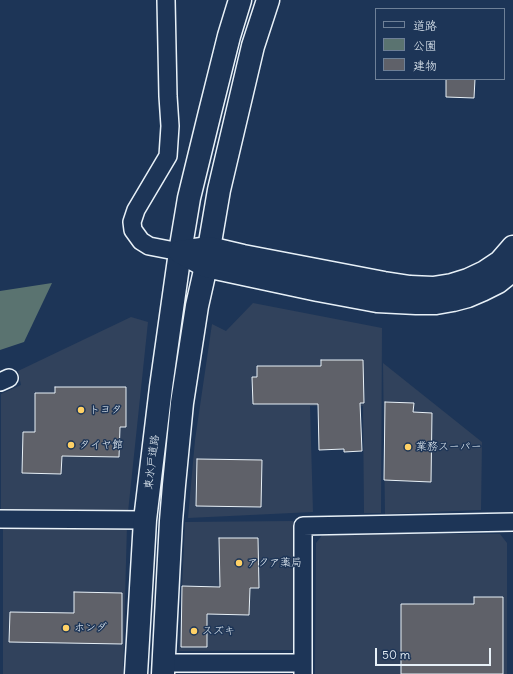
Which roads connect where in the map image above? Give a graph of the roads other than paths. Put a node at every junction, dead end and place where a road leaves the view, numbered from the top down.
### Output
1 (166, 0) edge
2 (240, 0) edge
3 (268, 0) edge
4 (513, 247) edge
5 (180, 252) junction
6 (207, 257) junction
7 (513, 270) edge
8 (0, 520) edge
9 (145, 520) junction
10 (513, 522) edge
11 (164, 668) edge
12 (303, 668) edge
13 (136, 674) edge

1 - 5 street
2 - 5 main road, 東水戸道路
3 - 6 main road
4 - 6 main road
5 - 6 main road
5 - 9 main road, 東水戸道路
6 - 7 main road
6 - 11 main road
8 - 9 street
9 - 13 main road, 東水戸道路
10 - 12 street
11 - 12 street

